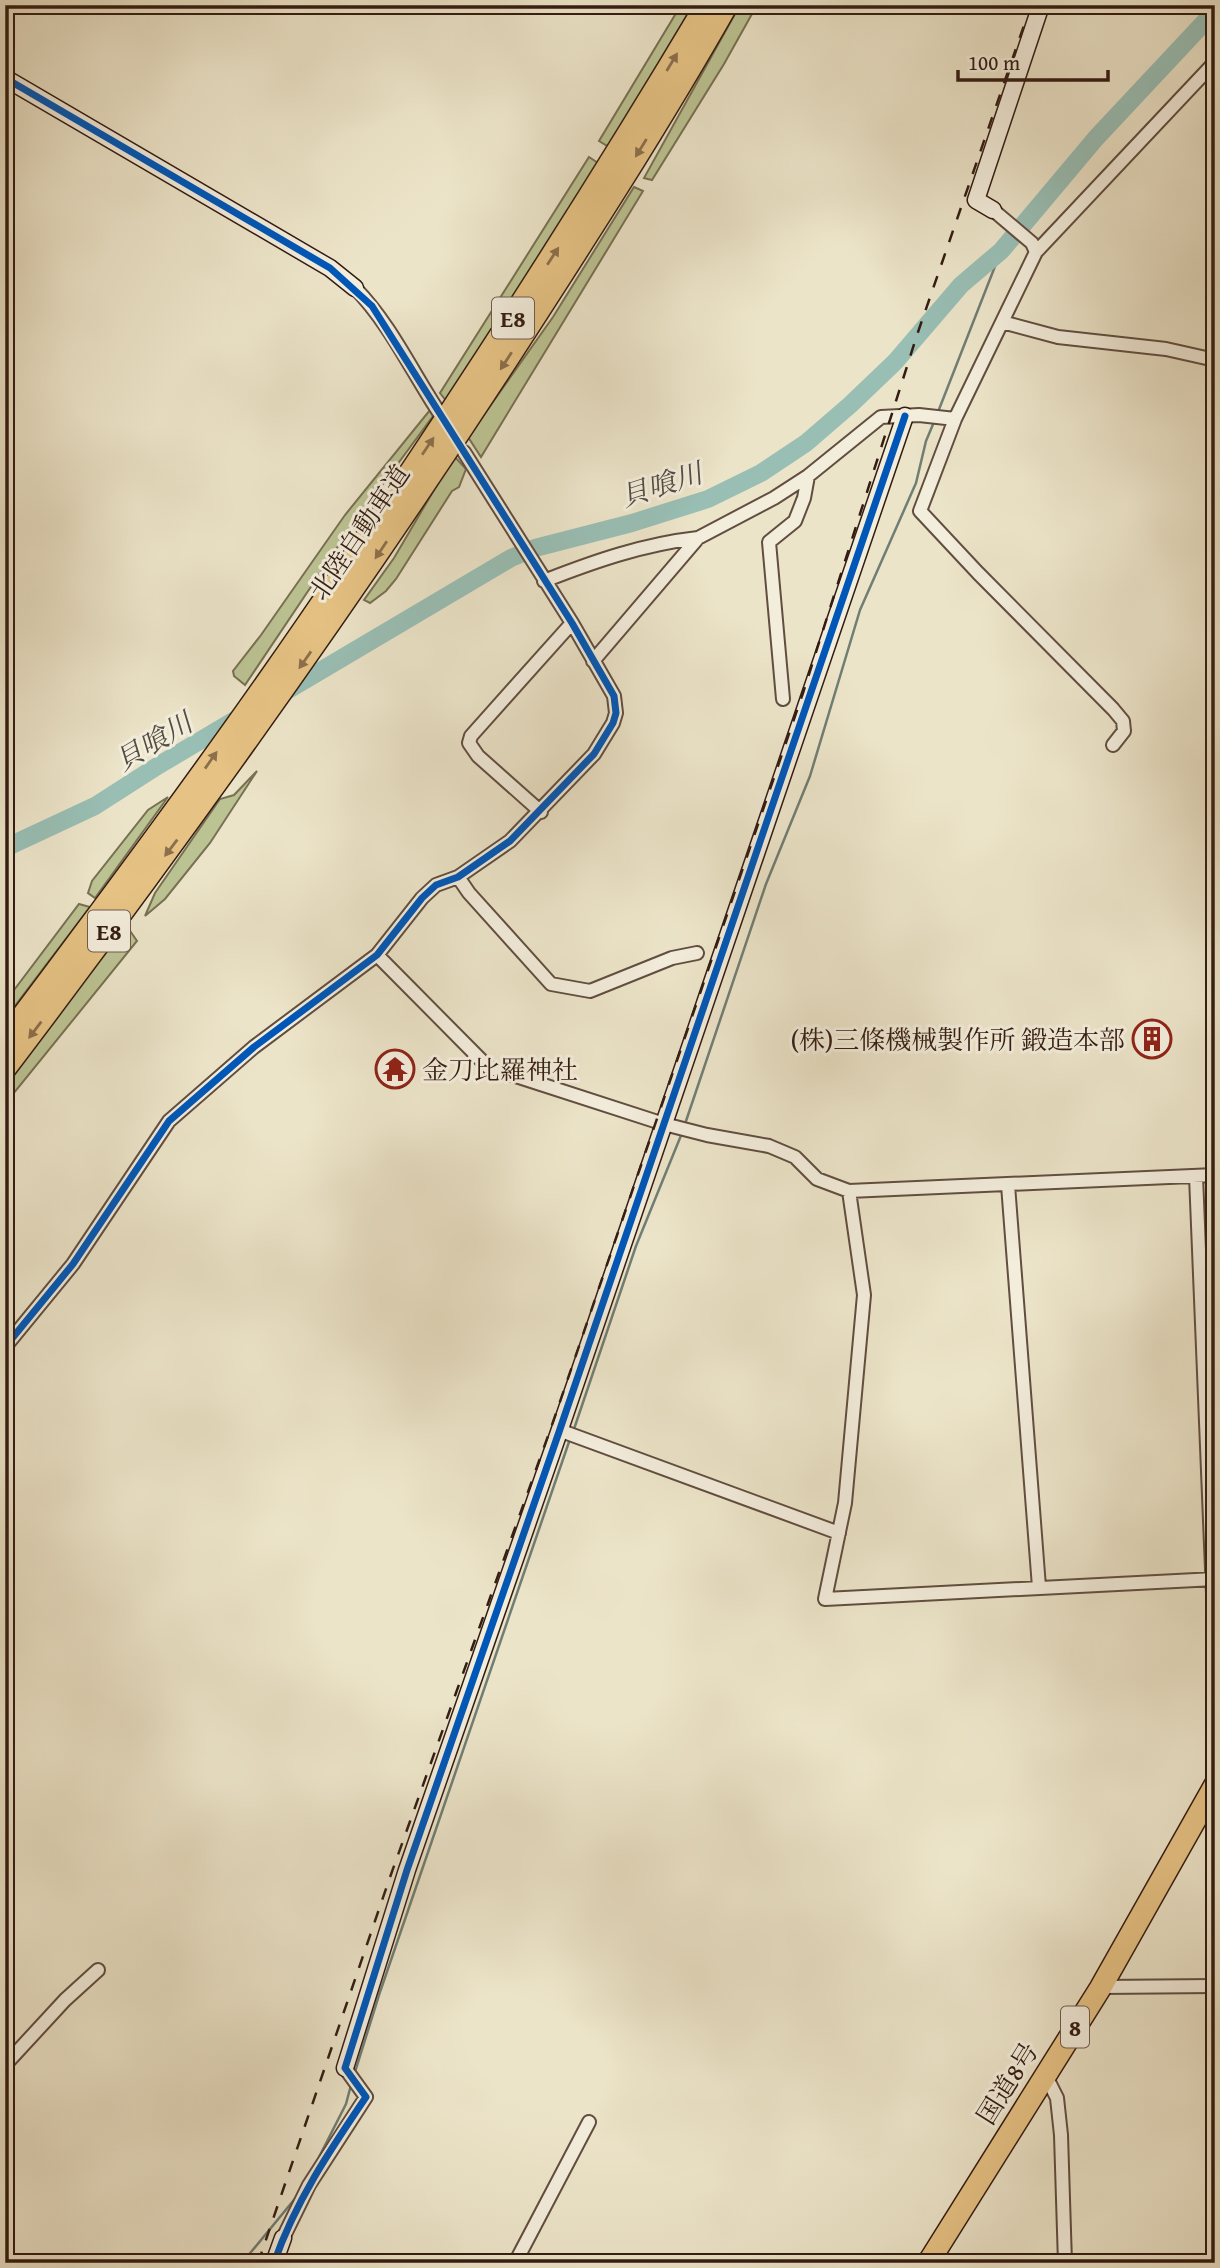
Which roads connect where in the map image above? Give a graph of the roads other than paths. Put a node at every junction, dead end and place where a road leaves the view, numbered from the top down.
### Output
1 (706, 5) edge
2 (727, 5) edge
3 (1041, 5) edge
4 (1215, 62) edge
5 (5, 78) edge
6 (993, 209) joint
7 (1034, 248) junction
8 (355, 288) joint
9 (1002, 321) junction
10 (1215, 360) edge
11 (440, 414) dead end
12 (912, 415) junction
13 (951, 418) junction
14 (464, 453) dead end
15 (808, 476) junction
16 (698, 538) junction
17 (543, 579) junction
18 (572, 623) junction
19 (593, 661) junction
20 (783, 699) dead end
21 (1113, 745) dead end
22 (541, 812) junction
23 (458, 877) junction
24 (698, 953) dead end
25 (377, 955) junction
26 (5, 1039) edge
27 (5, 1069) edge
28 (664, 1124) junction
29 (1215, 1175) edge
30 (1196, 1176) junction
31 (1008, 1185) junction
32 (849, 1191) junction
33 (5, 1347) edge
34 (563, 1433) junction
35 (839, 1534) junction
36 (1213, 1579) edge
37 (1039, 1587) junction
38 (1215, 1643) edge
39 (1215, 1785) edge
40 (98, 1970) dead end
41 (1215, 1986) edge
42 (1101, 1987) junction
43 (5, 2065) edge
44 (345, 2068) joint
45 (1045, 2074) junction
46 (589, 2123) dead end
47 (283, 2238) joint
48 (274, 2263) edge
49 (515, 2263) edge
50 (928, 2263) edge
51 (1065, 2263) edge

26 -> 1 highway, 北陸自動車道 / E8
2 -> 27 highway, 北陸自動車道 / E8
3 - 6 street
4 - 7 street
5 - 8 street
6 - 7 street
7 - 9 street
8 - 11 street
9 - 10 street
9 - 13 street
12 - 13 street
12 - 15 street
12 - 28 street
13 - 21 street
14 - 17 street
15 - 16 street
15 - 20 street
16 - 17 street
16 - 19 street
17 - 18 street
18 - 19 street
18 - 22 street
19 - 22 street
22 - 23 street
23 - 24 street
23 - 25 street
25 - 28 street
25 - 33 street
28 - 32 street
28 - 34 street
29 - 30 street
30 - 31 street
30 - 36 street
31 - 32 street
31 - 37 street
32 - 35 street
34 - 35 street
34 - 44 street
35 - 37 street
36 - 37 street
36 - 38 street
39 - 42 highway, 国道8号 / 8
40 - 43 street
41 - 42 street
42 - 45 highway, 国道8号 / 8
44 - 47 street
45 - 50 highway, 国道8号 / 8
45 - 51 street
46 - 49 street
47 - 48 street

